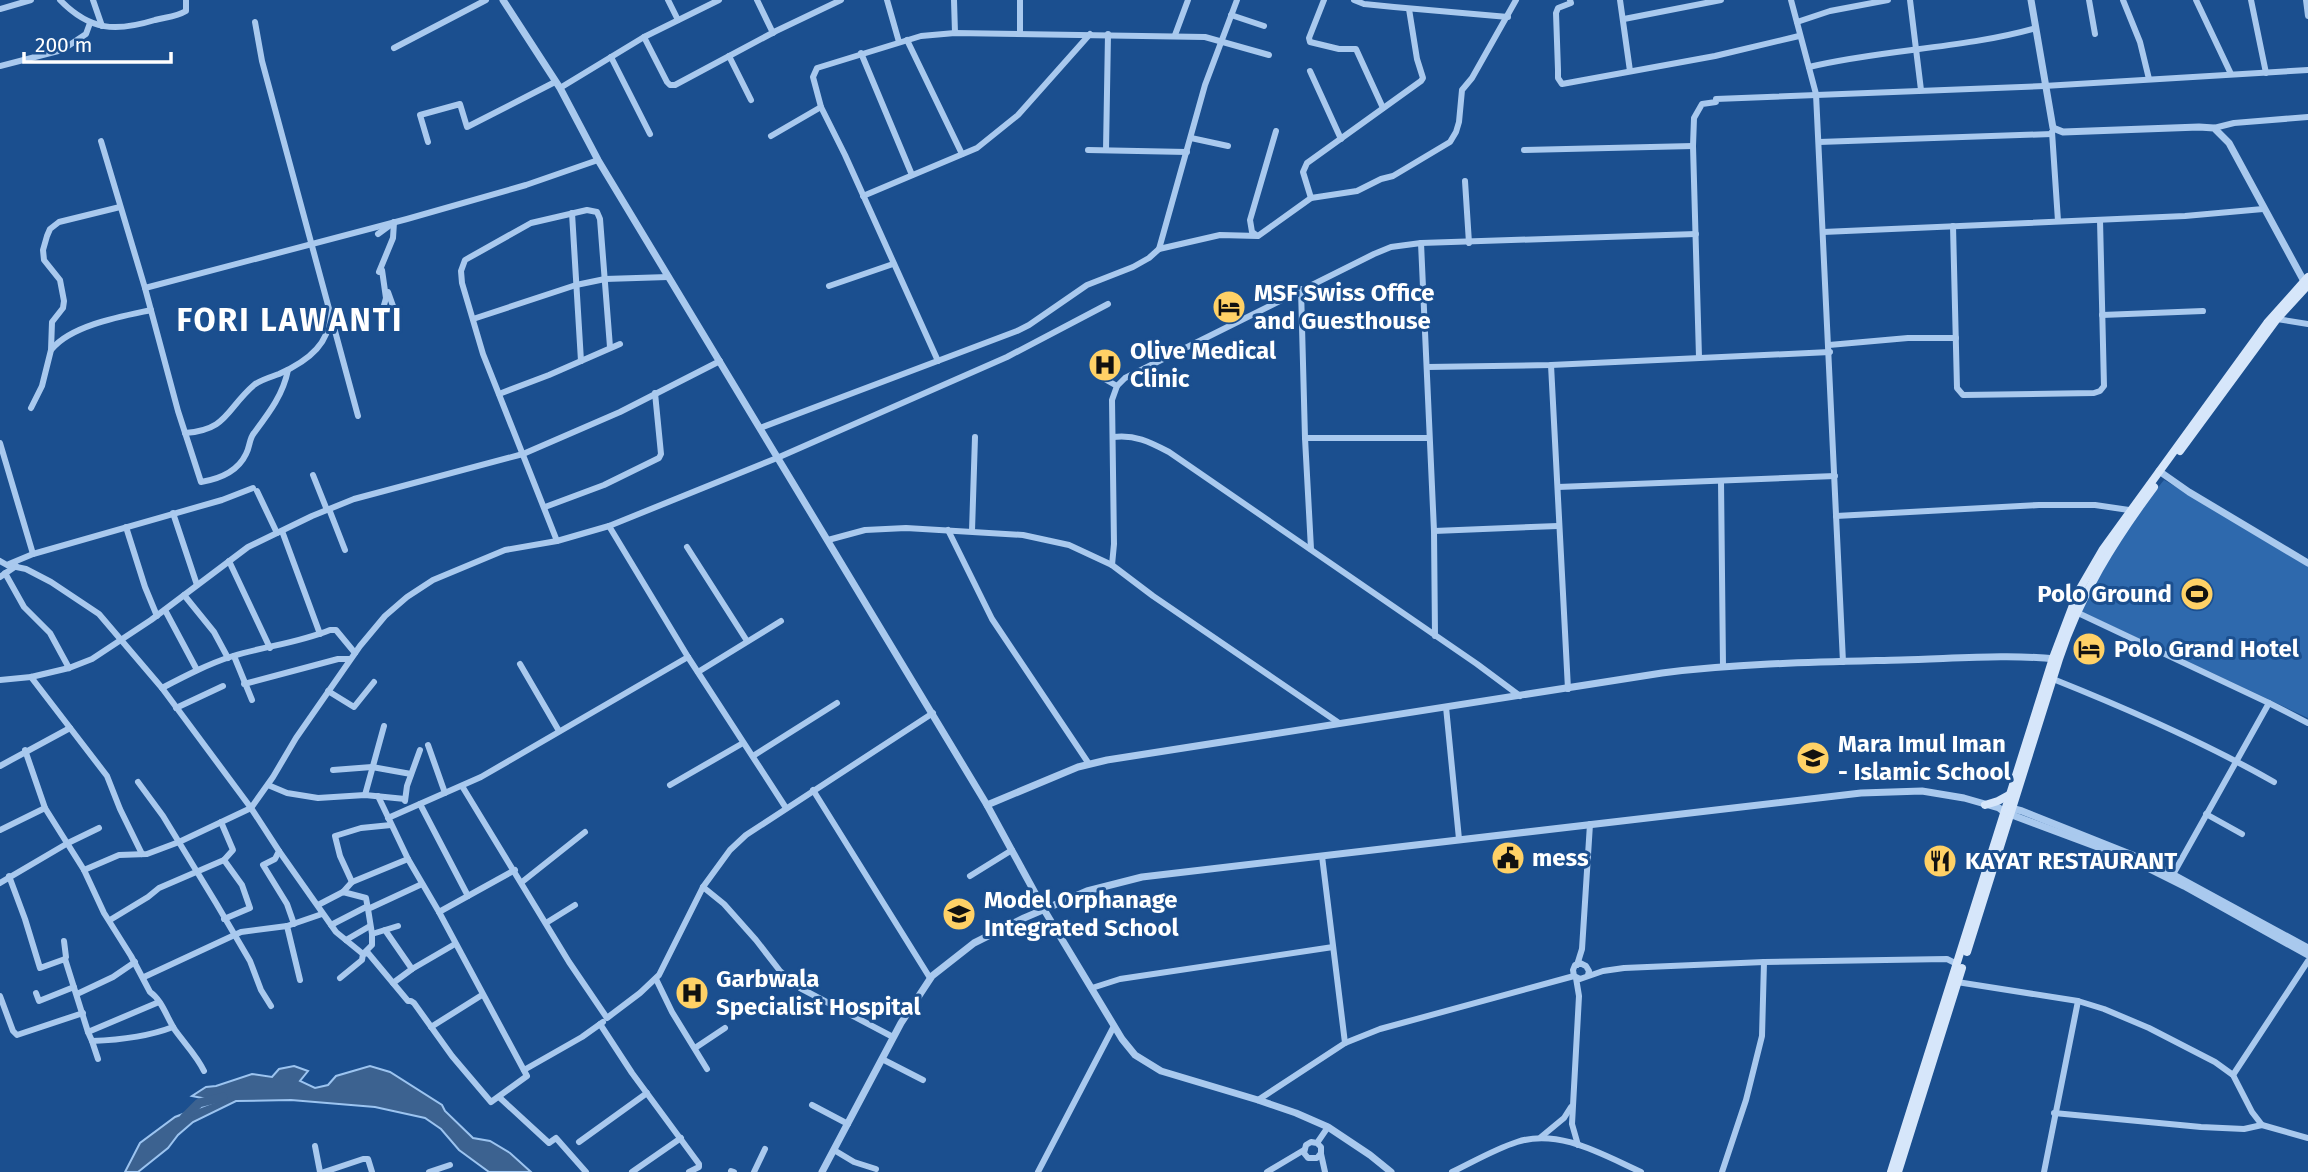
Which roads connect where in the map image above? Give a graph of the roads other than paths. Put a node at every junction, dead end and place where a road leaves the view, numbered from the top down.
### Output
1 (1, 0) edge
2 (31, 0) edge
3 (60, 0) edge
4 (93, 0) edge
5 (186, 0) edge
6 (486, 0) edge
7 (503, 0) edge
8 (668, 0) edge
9 (719, 0) edge
10 (757, 0) edge
11 (841, 0) edge
12 (887, 0) edge
13 (954, 0) edge
14 (1020, 0) edge
15 (1188, 0) edge
16 (1237, 0) edge
17 (1324, 0) edge
18 (1354, 0) edge
19 (1516, 0) edge
20 (1570, 0) edge
21 (1620, 0) edge
22 (1721, 0) edge
23 (1791, 0) edge
24 (1888, 0) edge
25 (1910, 0) edge
26 (2031, 0) edge
27 (2089, 0) edge
28 (2123, 0) edge
29 (2196, 0) edge
30 (2251, 0) edge
31 (2306, 0) edge
32 (2, 8) edge
33 (1409, 9) junction
34 (1231, 15) junction
35 (2308, 16) edge
36 (1508, 17) junction
37 (1624, 19) junction
38 (678, 20) junction
39 (255, 22) dead end
40 (1797, 22) junction
41 (90, 23) junction
42 (102, 26) junction
43 (1265, 26) dead end
44 (2036, 28) junction
45 (773, 33) junction
46 (954, 33) junction
47 (1020, 33) junction
48 (1090, 34) junction
49 (1108, 34) junction
50 (2095, 34) dead end
51 (1175, 35) junction
52 (1799, 36) junction
53 (644, 37) junction
54 (907, 40) junction
55 (1220, 41) junction
56 (899, 42) junction
57 (394, 48) dead end
58 (1914, 51) junction
59 (861, 53) junction
60 (1269, 55) dead end
61 (729, 56) junction
62 (611, 57) junction
63 (0, 66) edge
64 (1809, 68) junction
65 (1310, 71) dead end
66 (1630, 71) junction
67 (2308, 71) edge
68 (2266, 73) junction
69 (2231, 74) junction
70 (2149, 79) junction
71 (557, 85) junction
72 (2044, 86) junction
73 (1921, 90) junction
74 (1816, 94) junction
75 (751, 100) dead end
76 (821, 107) junction
77 (1383, 108) junction
78 (2308, 117) edge
79 (2214, 128) junction
80 (1276, 131) dead end
81 (2052, 131) junction
82 (650, 134) dead end
83 (771, 136) dead end
84 (1191, 138) junction
85 (1341, 139) junction
86 (101, 141) dead end
87 (428, 142) dead end
88 (1819, 142) junction
89 (1228, 146) dead end
90 (1693, 146) junction
91 (1088, 150) dead end
92 (1106, 150) junction
93 (1524, 150) dead end
94 (1187, 152) junction
95 (962, 154) junction
96 (598, 160) junction
97 (912, 176) junction
98 (1465, 181) dead end
99 (863, 196) junction
100 (1311, 198) junction
101 (120, 207) junction
102 (2263, 209) junction
103 (572, 213) junction
104 (2100, 220) junction
105 (2058, 221) junction
106 (394, 222) junction
107 (1953, 226) junction
108 (1823, 232) junction
109 (379, 234) dead end
110 (1696, 234) junction
111 (1258, 236) junction
112 (310, 243) junction
113 (1421, 243) junction
114 (1469, 243) junction
115 (1159, 249) junction
116 (894, 264) junction
117 (668, 276) junction
118 (605, 279) junction
119 (2306, 282) edge
120 (384, 284) junction
121 (576, 285) junction
122 (829, 286) dead end
123 (145, 288) junction
124 (1301, 289) junction
125 (1108, 304) dead end
126 (328, 305) junction
127 (151, 310) junction
128 (2203, 311) dead end
129 (2102, 314) junction
130 (381, 316) dead end
131 (473, 319) junction
132 (2277, 319) junction
133 (398, 320) dead end
134 (2308, 324) edge
135 (1956, 338) junction
136 (620, 344) dead end
137 (610, 347) junction
138 (1830, 349) junction
139 (51, 350) junction
140 (1699, 357) junction
141 (581, 361) junction
142 (720, 361) junction
143 (938, 361) junction
144 (1551, 365) junction
145 (1427, 367) junction
146 (288, 370) junction
147 (1094, 373) dead end
148 (1117, 386) junction
149 (655, 393) junction
150 (499, 394) junction
151 (31, 408) dead end
152 (358, 416) dead end
153 (760, 428) junction
154 (185, 433) junction
155 (975, 437) dead end
156 (1113, 437) junction
157 (1305, 438) junction
158 (1429, 439) junction
159 (0, 443) edge
160 (523, 454) junction
161 (777, 458) junction
162 (2161, 472) junction
163 (9, 473) junction
164 (313, 475) dead end
165 (1835, 476) junction
166 (0, 477) edge
167 (1721, 481) junction
168 (1558, 487) junction
169 (545, 507) junction
170 (328, 510) junction
171 (2129, 510) junction
172 (173, 513) junction
173 (1836, 516) junction
174 (609, 526) junction
175 (1558, 526) junction
176 (126, 527) junction
177 (948, 530) junction
178 (972, 531) junction
179 (1434, 531) junction
180 (279, 532) junction
181 (828, 540) junction
182 (557, 541) junction
183 (687, 547) dead end
184 (1311, 549) junction
185 (345, 550) dead end
186 (33, 554) junction
187 (2, 561) edge
188 (229, 561) junction
189 (2308, 563) edge
190 (1112, 565) junction
191 (16, 566) junction
192 (3, 575) edge
193 (197, 585) junction
194 (184, 596) junction
195 (165, 610) junction
196 (2076, 612) junction
197 (157, 615) junction
198 (781, 621) dead end
199 (320, 634) junction
200 (1436, 635) junction
201 (122, 640) junction
202 (747, 641) junction
203 (270, 648) junction
204 (352, 656) junction
205 (231, 657) junction
206 (688, 657) junction
207 (2056, 659) junction
208 (1843, 662) junction
209 (520, 664) dead end
210 (1723, 666) junction
211 (69, 668) junction
212 (197, 670) junction
213 (698, 672) junction
214 (31, 677) junction
215 (2053, 679) junction
216 (0, 680) edge
217 (374, 682) dead end
218 (244, 684) junction
219 (223, 686) dead end
220 (162, 688) junction
221 (1568, 689) junction
222 (328, 691) junction
223 (1520, 696) junction
224 (252, 700) dead end
225 (837, 703) dead end
226 (2269, 703) junction
227 (1446, 707) junction
228 (176, 708) junction
229 (933, 713) junction
230 (1339, 723) junction
231 (2308, 723) edge
232 (384, 726) dead end
233 (69, 728) junction
234 (559, 731) junction
235 (743, 743) junction
236 (428, 746) dead end
237 (25, 750) junction
238 (420, 750) dead end
239 (753, 756) junction
240 (2236, 760) junction
241 (1089, 764) junction
242 (0, 766) edge
243 (372, 767) junction
244 (333, 770) dead end
245 (411, 774) junction
246 (138, 782) dead end
247 (2274, 782) dead end
248 (268, 785) junction
249 (670, 785) dead end
250 (462, 786) junction
251 (813, 790) junction
252 (445, 793) junction
253 (365, 795) junction
254 (2009, 795) junction
255 (378, 796) junction
256 (405, 799) junction
257 (420, 804) junction
258 (987, 804) junction
259 (1985, 805) junction
260 (45, 807) junction
261 (251, 808) junction
262 (786, 808) junction
263 (405, 810) junction
264 (2006, 810) junction
265 (2206, 814) junction
266 (221, 822) junction
267 (389, 822) junction
268 (1590, 824) junction
269 (99, 828) dead end
270 (0, 830) edge
271 (586, 832) dead end
272 (2242, 834) dead end
273 (1459, 839) junction
274 (179, 842) junction
275 (68, 843) junction
276 (1012, 850) junction
277 (279, 852) junction
278 (142, 854) junction
279 (1322, 856) junction
280 (408, 859) junction
281 (224, 860) junction
282 (84, 870) junction
283 (514, 870) junction
284 (197, 873) junction
285 (9, 876) junction
286 (970, 876) dead end
287 (2172, 877) junction
288 (352, 882) junction
289 (522, 882) junction
290 (0, 883) edge
291 (422, 884) junction
292 (703, 887) junction
293 (343, 892) junction
294 (468, 896) junction
295 (318, 905) junction
296 (575, 905) dead end
297 (368, 909) junction
298 (1045, 911) junction
299 (439, 912) junction
300 (322, 914) junction
301 (224, 919) junction
302 (110, 920) junction
303 (546, 923) junction
304 (290, 925) junction
305 (331, 925) junction
306 (370, 926) junction
307 (398, 926) dead end
308 (385, 930) junction
309 (372, 934) junction
310 (234, 936) junction
311 (346, 940) junction
312 (64, 941) dead end
313 (455, 944) junction
314 (1333, 947) junction
315 (2308, 948) edge
316 (1582, 949) junction
317 (363, 954) junction
318 (2308, 955) edge
319 (65, 959) junction
320 (2308, 961) edge
321 (135, 962) junction
322 (1764, 962) junction
323 (1957, 964) junction
324 (412, 970) junction
325 (1575, 972) junction
326 (1586, 972) junction
327 (144, 978) junction
328 (341, 978) dead end
329 (930, 978) junction
330 (300, 979) dead end
331 (656, 979) junction
332 (1957, 982) junction
333 (393, 983) junction
334 (1092, 988) junction
335 (76, 990) junction
336 (36, 993) dead end
337 (482, 995) junction
338 (0, 996) edge
339 (1578, 996) junction
340 (2078, 1001) junction
341 (159, 1002) junction
342 (271, 1006) dead end
343 (83, 1013) junction
344 (607, 1018) junction
345 (10, 1024) junction
346 (600, 1024) junction
347 (1114, 1026) junction
348 (173, 1027) junction
349 (432, 1027) junction
350 (0, 1028) edge
351 (725, 1028) dead end
352 (88, 1031) junction
353 (893, 1037) junction
354 (92, 1041) junction
355 (1345, 1043) junction
356 (695, 1048) junction
357 (98, 1059) dead end
358 (882, 1059) junction
359 (707, 1069) dead end
360 (524, 1070) junction
361 (204, 1071) dead end
362 (2234, 1075) junction
363 (923, 1080) dead end
364 (647, 1093) junction
365 (499, 1097) junction
366 (1258, 1100) junction
367 (813, 1105) dead end
368 (1572, 1106) junction
369 (2054, 1113) junction
370 (848, 1124) junction
371 (2262, 1125) junction
372 (1328, 1127) junction
373 (1541, 1137) junction
374 (681, 1138) junction
375 (2308, 1138) edge
376 (579, 1142) dead end
377 (1317, 1143) junction
378 (1578, 1145) junction
379 (314, 1146) dead end
380 (765, 1149) dead end
381 (834, 1150) junction
382 (1304, 1150) junction
383 (1321, 1153) junction
384 (1311, 1159) junction
385 (1287, 1161) junction
386 (450, 1165) dead end
387 (876, 1169) dead end
388 (1325, 1171) edge
389 (322, 1172) edge
390 (372, 1172) edge
391 (429, 1172) edge
392 (586, 1172) edge
393 (632, 1172) edge
394 (689, 1172) edge
395 (754, 1172) edge
396 (822, 1172) edge
397 (1038, 1172) edge
398 (1267, 1172) edge
399 (1391, 1172) edge
400 (1452, 1172) edge
401 (1641, 1172) edge
402 (1722, 1172) edge
403 (1891, 1172) edge
404 (1898, 1172) edge
405 (2044, 1172) edge

1 - 32 street
2 - 32 street
3 - 41 street
4 - 42 street
5 - 42 street
6 - 57 street
7 - 71 street
8 - 38 street
9 - 38 street
10 - 45 street
11 - 45 street
12 - 56 street
13 - 46 street
14 - 47 street
15 - 51 street
16 - 34 street
17 - 77 street
18 - 33 street
19 - 36 street
20 - 66 street
21 - 37 street
22 - 37 street
23 - 40 street
24 - 40 street
25 - 58 street
26 - 44 street
27 - 50 street
28 - 70 street
29 - 69 street
30 - 68 street
31 - 35 street
33 - 36 street
33 - 77 street
34 - 43 street
34 - 55 street
36 - 100 street
37 - 66 street
38 - 53 street
39 - 112 street
40 - 52 street
41 - 42 street
41 - 63 street
44 - 58 street
44 - 72 street
45 - 61 street
46 - 47 street
46 - 54 street
47 - 48 street
48 - 49 street
48 - 95 street
49 - 51 street
49 - 92 street
51 - 55 street
52 - 64 street
52 - 66 street
53 - 61 street
53 - 62 street
54 - 56 street
54 - 95 street
55 - 60 street
55 - 84 street
56 - 59 street
58 - 64 street
58 - 73 street
59 - 76 street
59 - 97 street
61 - 75 street
62 - 71 street
62 - 82 street
64 - 74 street
65 - 85 street
67 - 68 street
68 - 69 street
69 - 70 street
70 - 72 street
71 - 87 street
71 - 96 street
72 - 73 street
72 - 81 street
73 - 74 street
74 - 88 street
74 - 90 street
76 - 83 street
76 - 99 street
77 - 85 street
78 - 79 street
79 - 81 street
79 - 102 street
80 - 111 street
81 - 88 street
81 - 105 street
84 - 89 street
84 - 94 street
85 - 100 street
86 - 101 street
88 - 108 street
90 - 93 street
90 - 110 street
91 - 92 street
92 - 94 street
94 - 115 street
95 - 97 street
96 - 106 street
96 - 117 street
97 - 99 street
98 - 114 street
99 - 116 street
100 - 111 street
101 - 123 street
101 - 139 street
102 - 104 street
102 - 119 street
103 - 118 street
103 - 121 street
103 - 131 street
104 - 105 street
104 - 129 street
105 - 107 street
106 - 109 street
106 - 112 street
106 - 120 street
107 - 108 street
107 - 135 street
108 - 138 street
110 - 114 street
110 - 140 street
111 - 115 street
112 - 123 street
112 - 126 street
113 - 114 street
113 - 124 street
113 - 145 street
115 - 143 street
116 - 122 street
116 - 143 street
117 - 118 street
117 - 142 street
118 - 121 street
118 - 137 street
119 - 132 main road
119 - 162 main road
120 - 130 street
120 - 133 street
121 - 131 street
121 - 141 street
123 - 127 street
124 - 148 street
124 - 157 street
125 - 161 street
126 - 146 street
126 - 152 street
127 - 139 street
127 - 154 street
128 - 129 street
129 - 135 street
131 - 150 street
132 - 134 street
132 - 162 main road
135 - 138 street
136 - 137 street
137 - 141 street
138 - 140 street
138 - 165 street
139 - 151 street
140 - 144 street
141 - 150 street
142 - 149 street
142 - 153 street
143 - 153 street
144 - 145 street
144 - 168 street
145 - 158 street
146 - 154 street
146 - 154 street
147 - 148 street
148 - 156 street
149 - 160 street
149 - 169 street
150 - 160 street
153 - 161 street
155 - 178 street
156 - 184 street
156 - 190 street
157 - 158 street
157 - 184 street
158 - 179 street
159 - 163 street
160 - 169 street
160 - 170 street
161 - 174 street
161 - 181 street
162 - 171 main road
162 - 189 street
162 - 196 main road
163 - 166 street
163 - 186 street
164 - 170 street
165 - 167 street
165 - 173 street
167 - 168 street
167 - 210 street
168 - 175 street
169 - 182 street
170 - 180 street
170 - 185 street
171 - 173 street
171 - 207 main road
172 - 176 street
172 - 180 street
172 - 193 street
173 - 208 street
174 - 182 street
174 - 206 street
175 - 179 street
175 - 221 street
176 - 186 street
176 - 197 street
177 - 178 street
177 - 181 street
177 - 241 street
178 - 190 street
179 - 200 street
180 - 188 street
180 - 199 street
181 - 229 street
182 - 204 street
183 - 202 street
184 - 200 street
186 - 187 street
187 - 191 street
188 - 193 street
188 - 203 street
190 - 230 street
191 - 192 street
191 - 201 street
192 - 211 street
193 - 194 street
194 - 195 street
194 - 205 street
195 - 197 street
195 - 212 street
196 - 207 main road
196 - 226 street
197 - 201 street
198 - 202 street
199 - 203 street
199 - 204 street
200 - 223 street
201 - 211 street
201 - 220 street
202 - 213 street
203 - 205 street
204 - 218 street
204 - 222 street
205 - 212 street
205 - 218 street
206 - 213 street
206 - 234 street
207 - 208 street
207 - 215 main road
207 - 254 main road
208 - 210 street
209 - 234 street
210 - 221 street
211 - 214 street
212 - 220 street
213 - 235 street
214 - 216 street
214 - 233 street
215 - 240 street
215 - 264 main road
217 - 222 street
218 - 224 street
219 - 228 street
220 - 228 street
221 - 223 street
222 - 248 street
223 - 227 street
225 - 239 street
226 - 231 street
226 - 240 street
227 - 230 street
227 - 273 street
228 - 261 street
229 - 251 street
229 - 258 street
230 - 241 street
232 - 243 street
233 - 237 street
233 - 278 street
234 - 250 street
235 - 239 street
235 - 249 street
236 - 252 street
237 - 242 street
237 - 260 street
238 - 245 street
239 - 262 street
240 - 247 street
240 - 265 street
241 - 258 street
243 - 244 street
243 - 245 street
243 - 253 street
245 - 256 street
246 - 274 street
248 - 253 street
248 - 261 street
250 - 252 street
250 - 283 street
251 - 262 street
251 - 329 street
252 - 257 street
253 - 255 street
254 - 259 main road
254 - 264 main road
255 - 256 street
255 - 267 street
256 - 263 street
257 - 263 street
257 - 294 street
258 - 276 street
259 - 264 street
259 - 268 street
260 - 270 street
260 - 275 street
261 - 266 street
261 - 277 street
262 - 292 street
263 - 267 street
264 - 287 street
264 - 323 main road
264 - 332 main road
265 - 272 street
265 - 287 street
266 - 274 street
266 - 281 street
267 - 280 street
267 - 288 street
268 - 273 street
268 - 316 street
269 - 275 street
271 - 289 street
273 - 279 street
274 - 278 street
274 - 284 street
275 - 282 street
275 - 285 street
276 - 286 street
276 - 298 street
277 - 295 street
277 - 304 street
278 - 282 street
279 - 298 street
279 - 314 street
280 - 288 street
280 - 291 street
281 - 284 street
281 - 301 street
282 - 302 street
283 - 289 street
283 - 294 street
284 - 301 street
284 - 302 street
285 - 290 street
285 - 319 street
287 - 315 street
287 - 318 street
288 - 293 street
289 - 303 street
291 - 297 street
291 - 299 street
292 - 331 street
292 - 353 street
293 - 295 street
293 - 297 street
294 - 299 street
295 - 300 street
296 - 303 street
297 - 305 street
297 - 306 street
298 - 329 street
298 - 334 street
299 - 313 street
300 - 304 street
300 - 305 street
301 - 310 street
302 - 321 street
303 - 344 street
304 - 310 street
304 - 330 street
305 - 311 street
306 - 309 street
306 - 311 street
307 - 308 street
308 - 309 street
308 - 324 street
309 - 317 street
310 - 327 street
310 - 342 street
311 - 317 street
312 - 319 street
313 - 324 street
313 - 337 street
314 - 334 street
314 - 355 street
316 - 325 street
316 - 326 street
317 - 328 street
317 - 333 street
319 - 335 street
320 - 362 street
321 - 327 street
321 - 335 street
322 - 323 street
322 - 326 street
322 - 402 street
323 - 403 main road
324 - 333 street
325 - 326 street
325 - 326 street
325 - 339 street
325 - 355 street
326 - 339 street
327 - 341 street
329 - 353 street
331 - 344 street
331 - 356 street
332 - 340 street
332 - 404 main road
333 - 349 street
334 - 347 street
335 - 336 street
335 - 343 street
337 - 349 street
337 - 360 street
338 - 345 street
339 - 368 street
340 - 362 street
340 - 369 street
341 - 348 street
341 - 352 street
343 - 345 street
343 - 352 street
344 - 346 street
345 - 350 street
346 - 360 street
346 - 364 street
347 - 366 street
347 - 397 street
348 - 354 street
348 - 361 street
349 - 365 street
351 - 356 street
352 - 354 street
353 - 358 street
354 - 357 street
355 - 366 street
356 - 359 street
358 - 363 street
358 - 370 street
360 - 365 street
362 - 371 street
364 - 374 street
364 - 376 street
365 - 392 street
366 - 372 street
367 - 370 street
368 - 373 street
368 - 378 street
369 - 371 street
369 - 405 street
370 - 381 street
371 - 375 street
372 - 377 street
372 - 399 street
373 - 378 street
373 - 400 street
374 - 393 street
374 - 394 street
377 - 382 street
377 - 383 street
378 - 401 street
379 - 389 street
380 - 395 street
381 - 387 street
381 - 396 street
382 - 384 street
382 - 385 street
383 - 384 street
383 - 388 street
384 - 385 street
384 - 388 street
385 - 398 street
386 - 391 street
389 - 390 street

